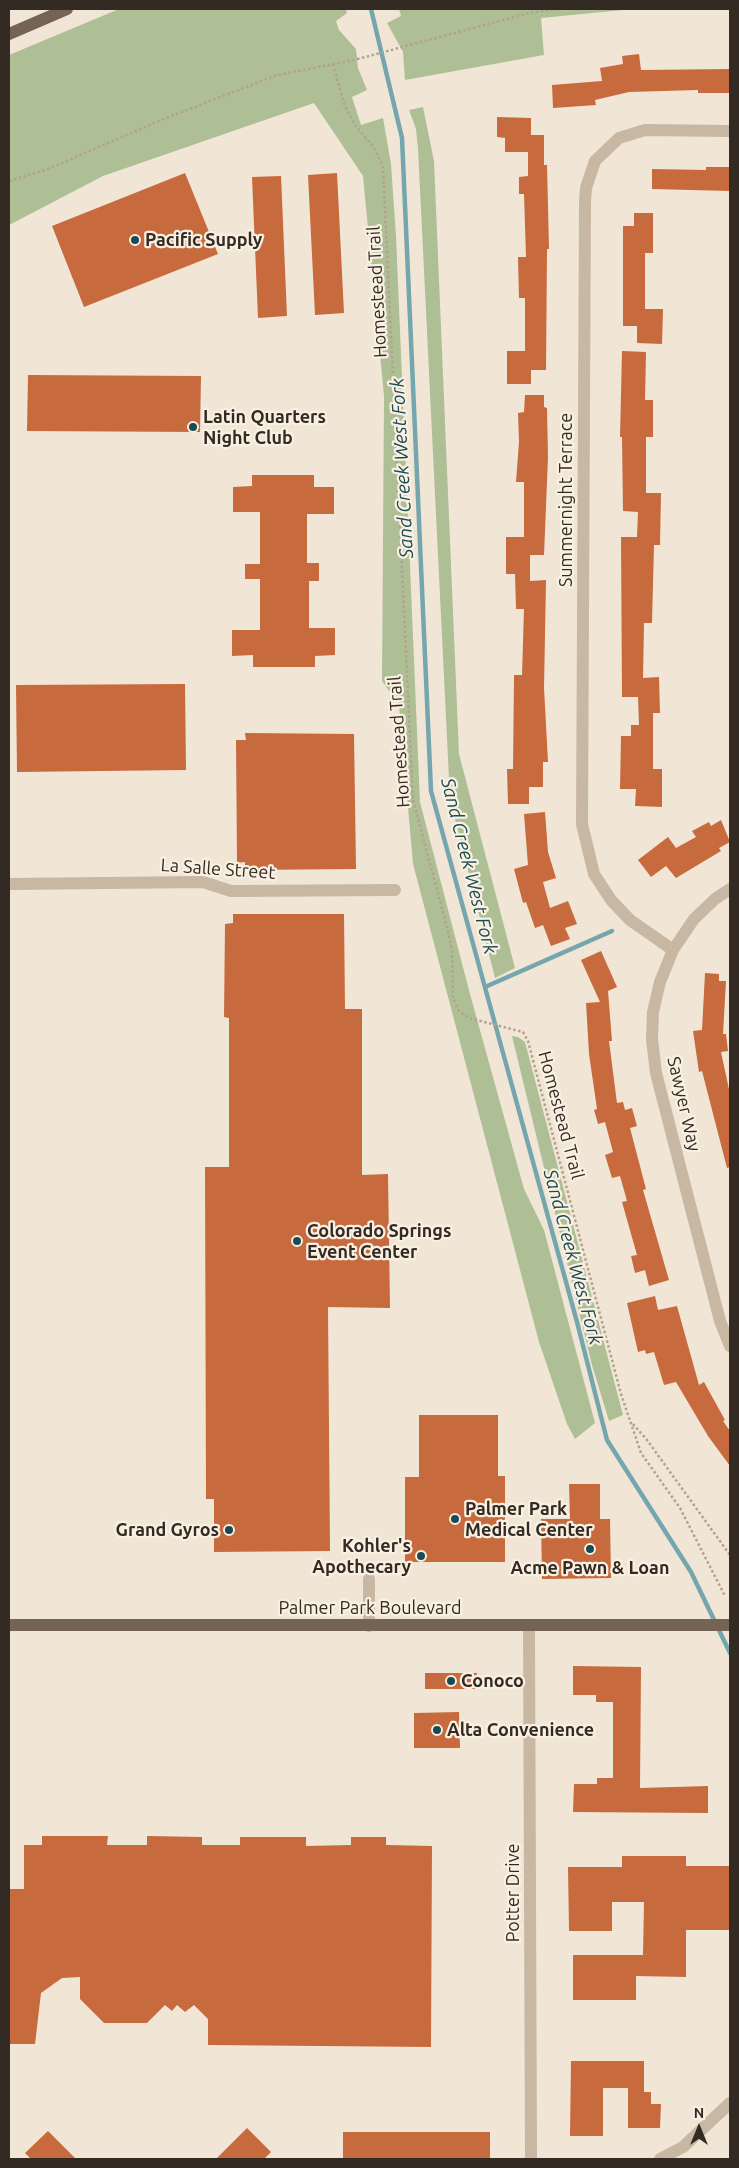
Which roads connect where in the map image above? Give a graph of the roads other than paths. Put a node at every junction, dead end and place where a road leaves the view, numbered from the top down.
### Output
1 (67, 9) edge
2 (9, 34) edge
3 (730, 131) edge
4 (9, 884) edge
5 (396, 890) dead end
6 (730, 890) edge
7 (673, 950) junction
8 (730, 1346) edge
9 (369, 1579) dead end
10 (9, 1624) edge
11 (730, 1625) edge
12 (370, 1626) junction
13 (529, 1626) junction
14 (730, 2103) edge
15 (531, 2159) edge
16 (660, 2159) edge

1 - 2 main road
3 - 7 street, Summernight Terrace
4 - 5 street, La Salle Street
6 - 7 street, Sawyer Way
7 - 8 street, Sawyer Way
9 - 12 street
10 - 12 main road, Palmer Park Boulevard
11 - 13 main road, Palmer Park Boulevard
12 - 13 main road, Palmer Park Boulevard
13 - 15 street, Potter Drive
14 - 16 street

